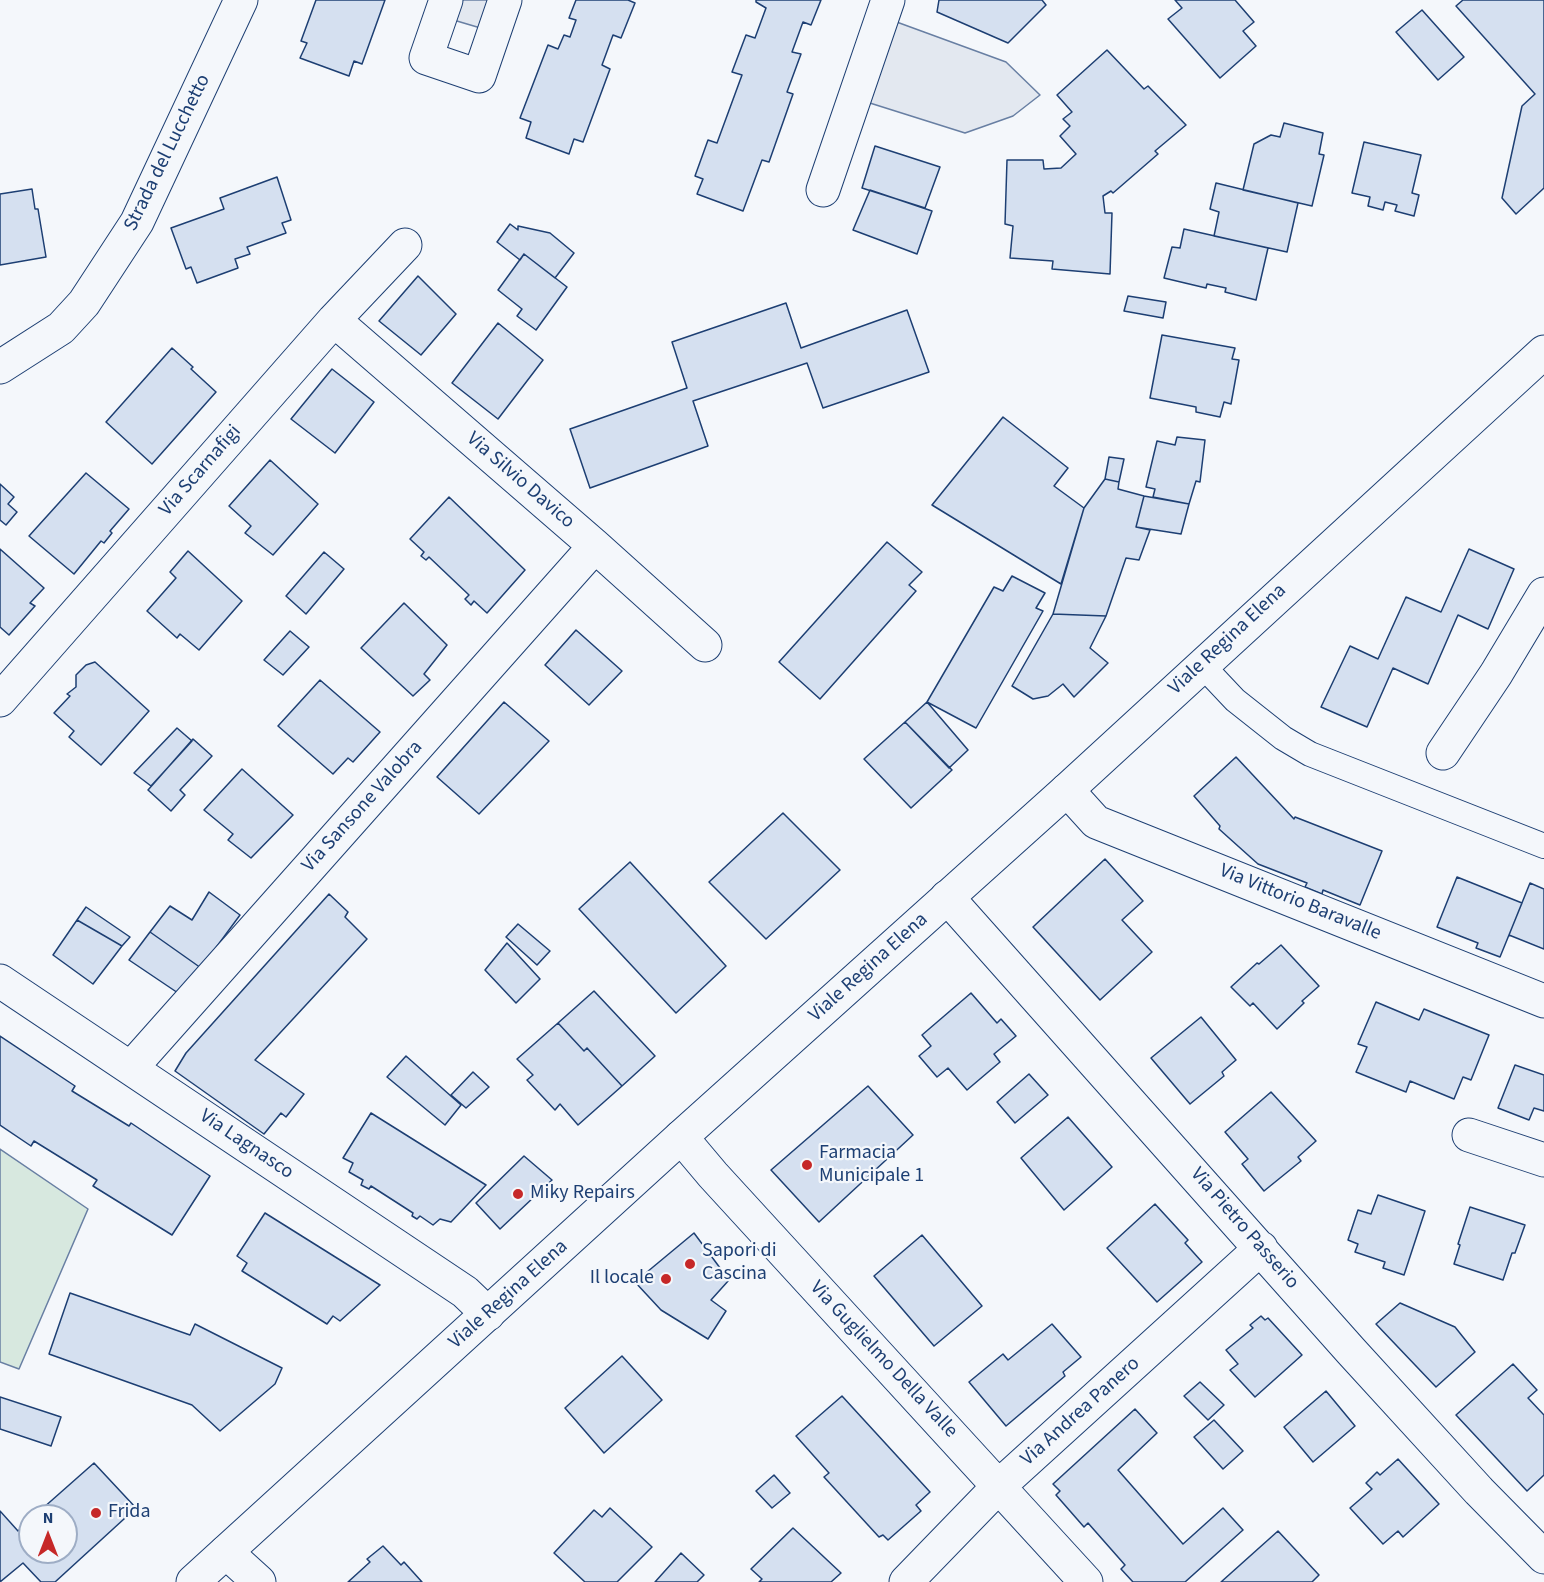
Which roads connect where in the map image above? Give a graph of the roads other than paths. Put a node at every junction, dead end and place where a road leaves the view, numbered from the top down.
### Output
1 (242, 0) edge
2 (446, 0) edge
3 (505, 0) edge
4 (888, 0) edge
5 (822, 190) dead end
6 (405, 245) dead end
7 (334, 320) junction
8 (1544, 352) edge
9 (0, 367) edge
10 (595, 546) junction
11 (1544, 594) edge
12 (705, 645) dead end
13 (1202, 664) junction
14 (0, 700) edge
15 (1443, 753) dead end
16 (1067, 790) junction
17 (1544, 846) edge
18 (947, 897) junction
19 (0, 981) edge
20 (1544, 1001) edge
21 (131, 1068) junction
22 (1469, 1135) dead end
23 (681, 1137) junction
24 (1544, 1160) edge
25 (1261, 1248) junction
26 (488, 1314) junction
27 (999, 1486) junction
28 (226, 1552) junction
29 (1544, 1557) edge
30 (192, 1582) edge
31 (259, 1582) edge
32 (906, 1582) edge
33 (1086, 1582) edge

1 - 9 street, Strada del Lucchetto
2 - 3 street
4 - 5 street
6 - 7 street, Via Scarnafigi
7 - 10 street, Via Silvio Davico
7 - 14 street, Via Scarnafigi
8 - 13 street, Viale Regina Elena
10 - 12 street, Via Silvio Davico
10 - 21 street, Via Sansone Valobra
11 - 15 street
13 - 16 street, Viale Regina Elena
13 - 17 street
16 - 18 street, Viale Regina Elena
16 - 20 street, Via Vittorio Baravalle
18 - 23 street, Viale Regina Elena
18 - 25 street, Via Pietro Passerio
19 - 21 street, Via Lagnasco
21 - 26 street, Via Lagnasco
22 - 24 street
23 - 26 street, Viale Regina Elena
23 - 27 street, Via Guglielmo Della Valle
25 - 27 street, Via Andrea Panero
25 - 29 street, Via Pietro Passerio
26 - 28 street, Viale Regina Elena
27 - 32 street, Via Andrea Panero
27 - 33 street, Via Guglielmo Della Valle
28 - 30 street, Viale Regina Elena
28 - 31 street

